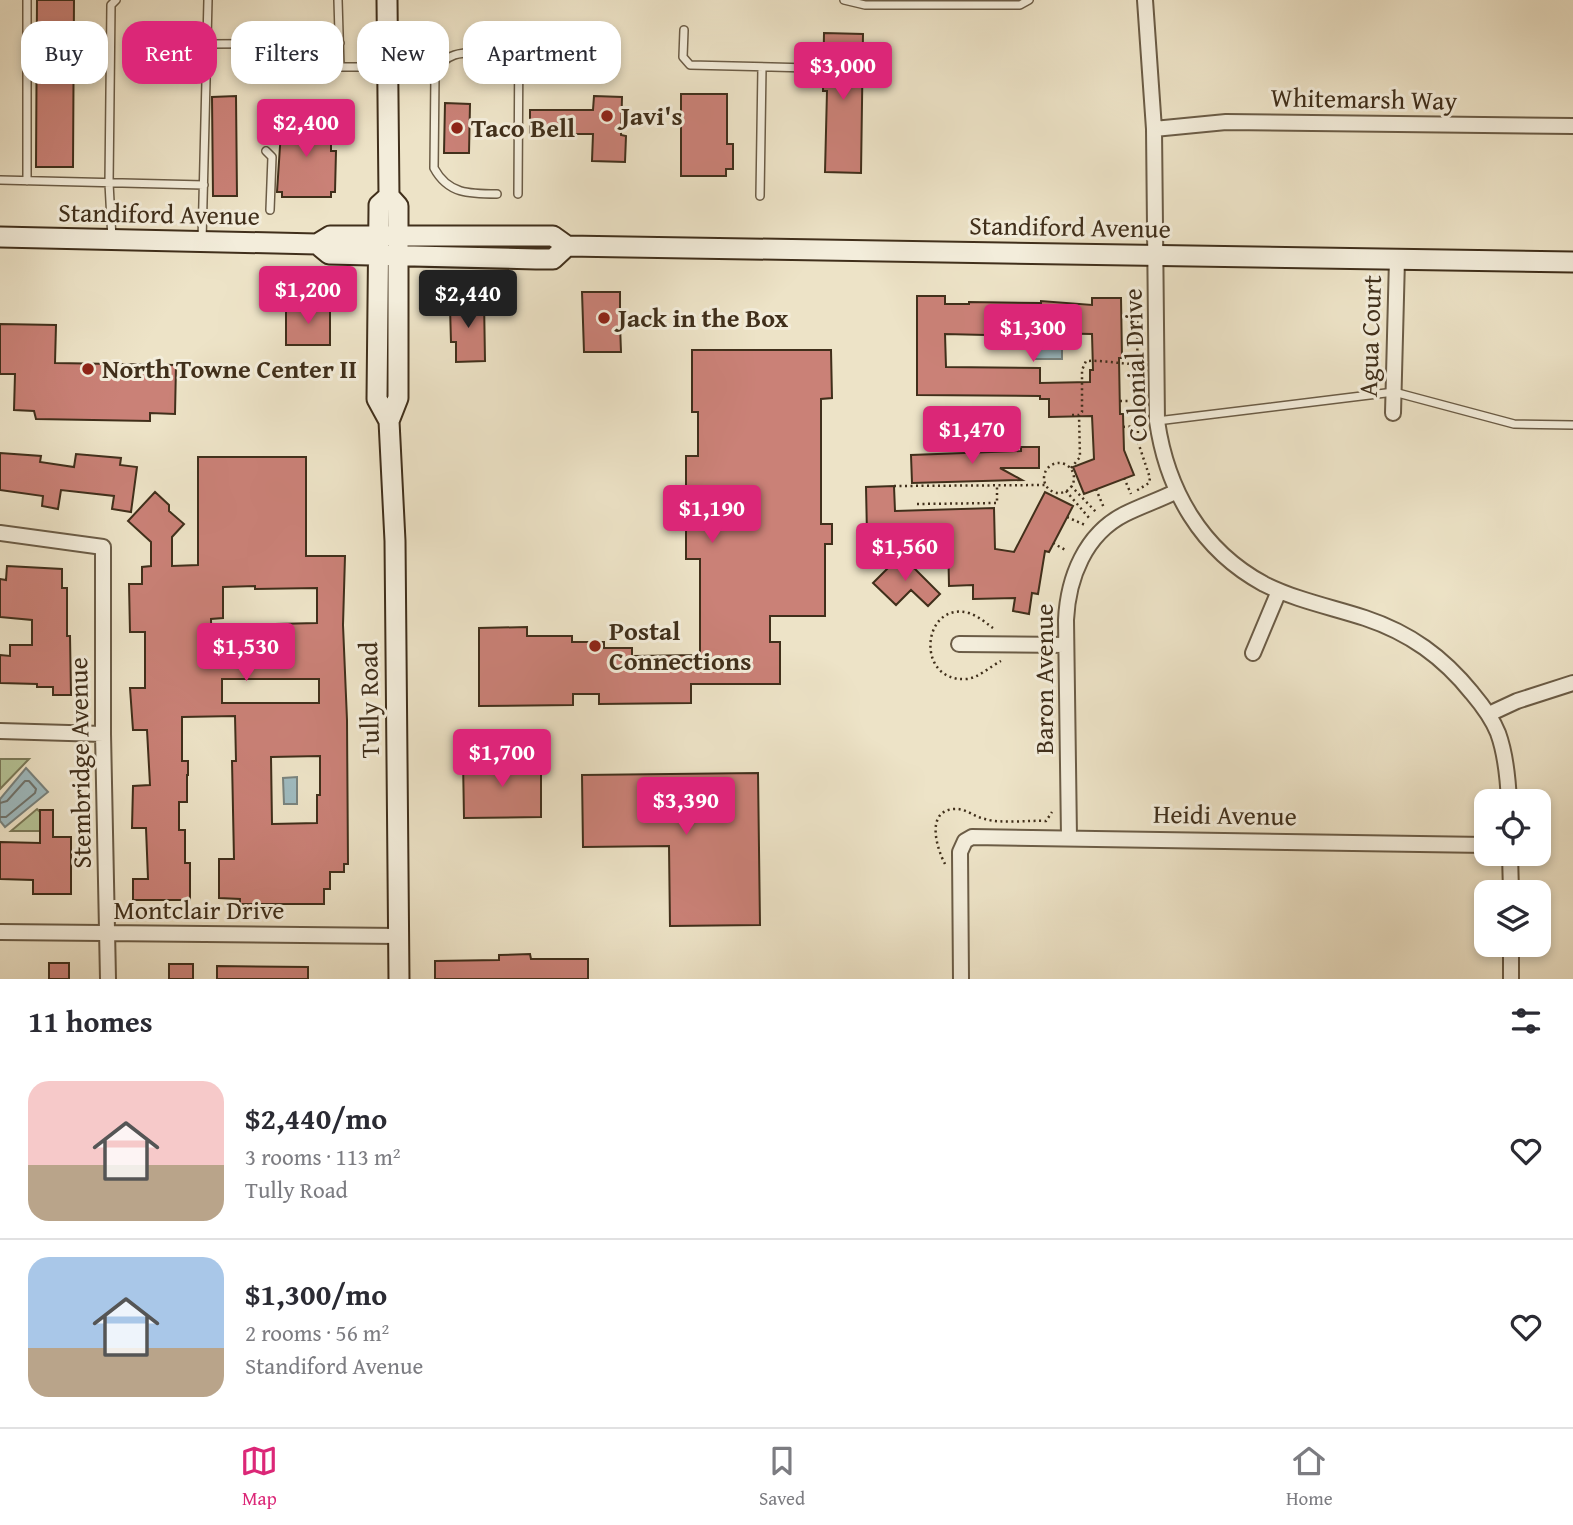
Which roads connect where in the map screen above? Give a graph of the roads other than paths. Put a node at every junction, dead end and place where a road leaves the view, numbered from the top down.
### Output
1 (27, 0) edge
2 (116, 0) edge
3 (208, 0) edge
4 (338, 0) edge
5 (387, 0) edge
6 (844, 0) edge
7 (1029, 0) edge
8 (1145, 0) edge
9 (208, 21) edge
10 (339, 21) edge
11 (387, 21) edge
12 (684, 30) dead end
13 (463, 54) edge
14 (762, 67) junction
15 (809, 68) dead end
16 (206, 84) edge
17 (387, 84) edge
18 (519, 84) edge
19 (1573, 126) edge
20 (1154, 129) junction
21 (266, 151) dead end
22 (0, 180) edge
23 (27, 181) junction
24 (109, 183) junction
25 (204, 185) junction
26 (497, 194) dead end
27 (518, 194) dead end
28 (760, 196) dead end
29 (270, 210) dead end
30 (387, 235) junction
31 (0, 237) edge
32 (113, 240) junction
33 (202, 242) junction
34 (317, 244) junction
35 (567, 246) junction
36 (1155, 255) junction
37 (387, 256) junction
38 (1397, 259) junction
39 (1573, 262) edge
40 (1394, 392) junction
41 (1393, 413) dead end
42 (1157, 421) junction
43 (1573, 425) edge
44 (1175, 492) junction
45 (0, 533) edge
46 (1279, 591) junction
47 (959, 644) dead end
48 (1066, 645) junction
49 (1253, 653) dead end
50 (1573, 683) edge
51 (1489, 714) junction
52 (0, 731) edge
53 (103, 734) junction
54 (1508, 789) edge
55 (1069, 836) junction
56 (1474, 845) edge
57 (0, 932) edge
58 (106, 934) junction
59 (398, 936) junction
60 (1511, 957) edge
61 (108, 979) edge
62 (399, 979) edge
63 (961, 979) edge
64 (1511, 979) edge

1 - 23 lane
2 - 24 lane
3 - 9 lane
4 - 10 lane
5 - 11 main road, Tully Road
6 - 7 lane
8 - 20 street, Colonial Drive
12 - 14 lane
13 - 26 lane
14 - 15 lane
14 - 28 lane
16 - 25 lane
17 - 30 main road, Tully Road
18 - 27 lane
19 - 20 street, Whitemarsh Way
20 - 36 street, Colonial Drive
21 - 29 lane
22 - 23 lane
23 - 24 lane
24 - 25 lane
24 - 32 lane
25 - 33 lane
30 - 34 main road, Standiford Avenue
30 - 35 main road, Standiford Avenue
30 - 37 main road, Tully Road
31 - 32 main road, Standiford Avenue
32 - 33 main road, Standiford Avenue
33 - 34 main road, Standiford Avenue
34 - 37 main road, Standiford Avenue
35 - 36 main road, Standiford Avenue
35 - 37 main road, Standiford Avenue
36 - 38 main road, Standiford Avenue
36 - 42 street, Colonial Drive
37 - 59 main road, Tully Road
38 - 39 main road, Standiford Avenue
38 - 40 street, Agua Court
40 - 41 street, Agua Court
40 - 42 lane
40 - 43 lane
42 - 44 street, Colonial Drive
44 - 46 street, Colonial Drive
44 - 48 street, Baron Avenue
45 - 53 street, Stembridge Avenue
46 - 49 street
46 - 51 street, Colonial Drive
47 - 48 street
48 - 55 street, Baron Avenue
50 - 51 street
51 - 54 street, Colonial Drive
52 - 53 street
53 - 58 street, Stembridge Avenue
55 - 56 street, Heidi Avenue
55 - 63 street, Heidi Avenue
57 - 58 street, Montclair Drive
58 - 59 street, Montclair Drive
58 - 61 street, Stembridge Avenue
59 - 62 main road, Tully Road
60 - 64 street

